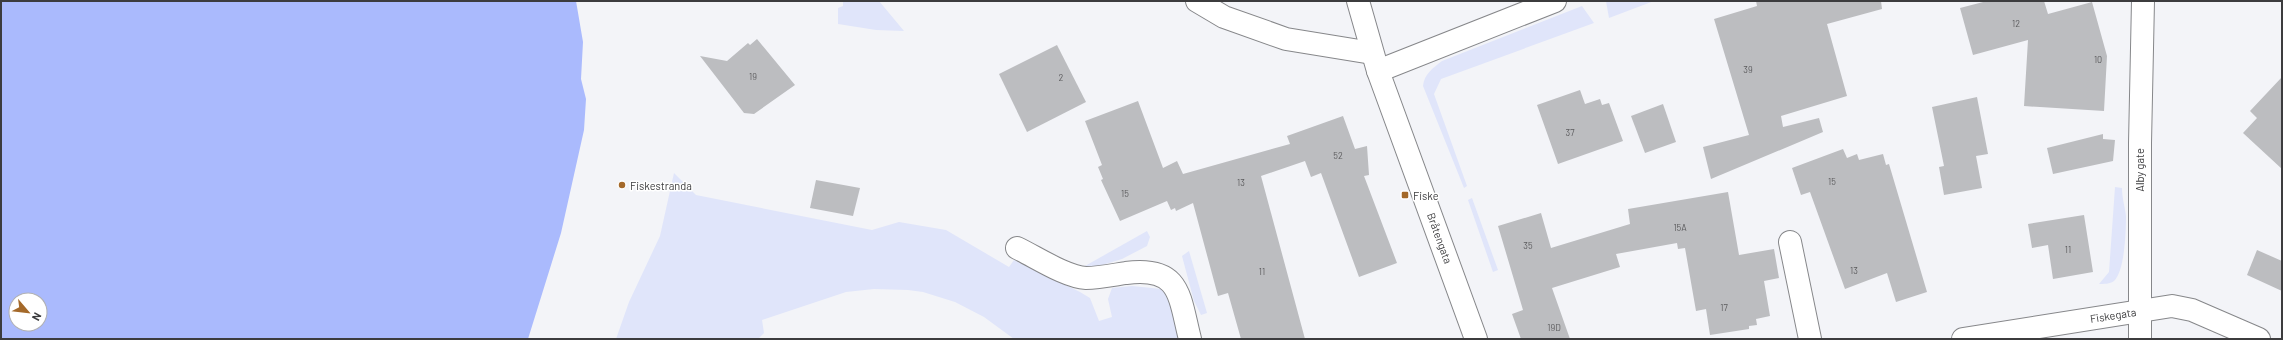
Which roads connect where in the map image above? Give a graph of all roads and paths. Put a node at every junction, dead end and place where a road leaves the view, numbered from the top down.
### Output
1 (1197, 1) edge
2 (1358, 1) edge
3 (1555, 1) edge
4 (2143, 1) edge
5 (1375, 62) junction
6 (1790, 242) dead end
7 (1017, 248) dead end
8 (2139, 311) junction
9 (1190, 339) edge
10 (1476, 339) edge
11 (1810, 339) edge
12 (1963, 339) edge
13 (2140, 339) edge
14 (2259, 339) edge

1 - 5 street
2 - 5 street, Bråtengata
3 - 5 street
4 - 8 street, Alby gate
5 - 10 street, Bråtengata
6 - 11 street
7 - 9 street
8 - 12 street, Fiskegata
8 - 13 street, Alby gate
8 - 14 street, Fiskegata

